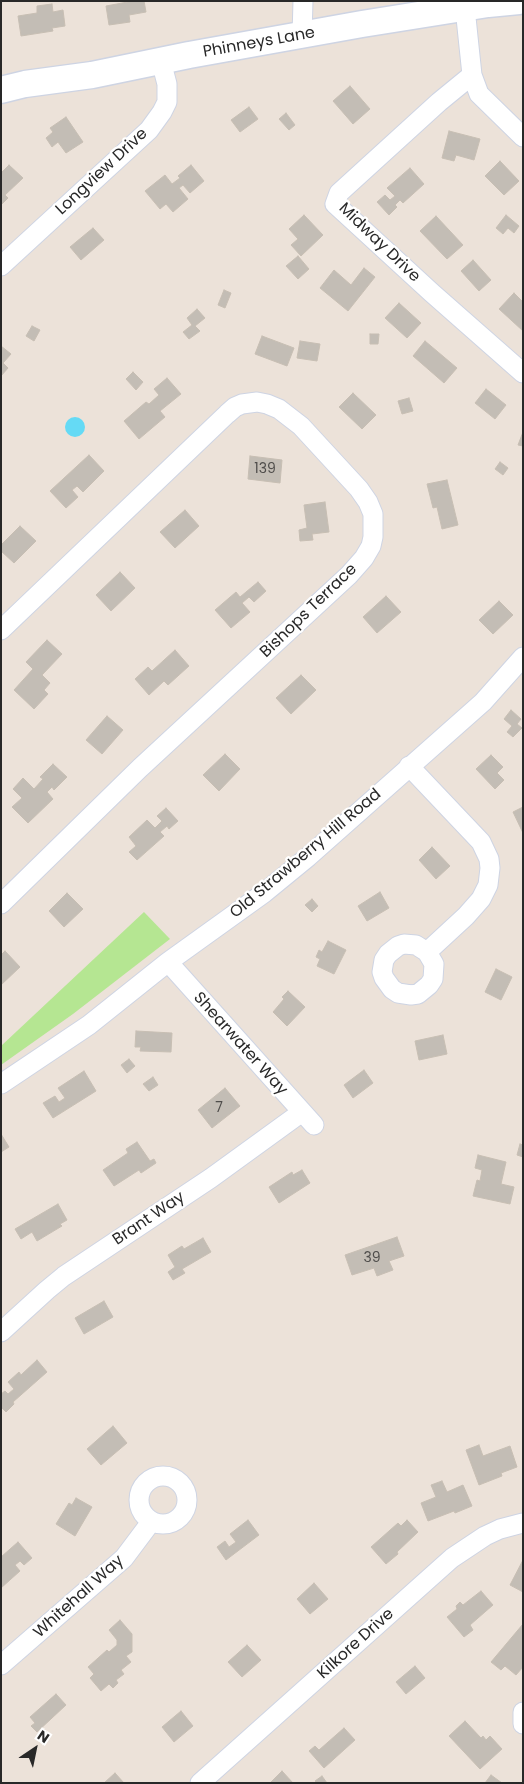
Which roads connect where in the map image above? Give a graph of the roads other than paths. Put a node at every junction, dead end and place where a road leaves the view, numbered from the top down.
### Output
1 (303, 1) edge
2 (519, 1) edge
3 (465, 8) junction
4 (302, 36) junction
5 (161, 61) junction
6 (472, 75) junction
7 (1, 90) edge
8 (523, 137) edge
9 (1, 266) edge
10 (523, 373) edge
11 (1, 630) edge
12 (523, 657) edge
13 (409, 766) junction
14 (1, 904) edge
15 (427, 952) dead end
16 (168, 962) junction
17 (1, 1084) edge
18 (308, 1118) joint
19 (1, 1332) edge
20 (151, 1522) dead end
21 (523, 1523) edge
22 (1, 1665) edge
23 (523, 1712) edge
24 (523, 1724) edge
25 (200, 1783) edge

1 - 4 street
2 - 3 main road, Phinneys Lane
3 - 4 main road, Phinneys Lane
3 - 6 street
4 - 5 main road, Phinneys Lane
5 - 7 main road, Phinneys Lane
5 - 9 street, Longview Drive
6 - 8 street
6 - 10 street, Midway Drive
11 - 14 street, Bishops Terrace
12 - 13 street, Old Strawberry Hill Road
13 - 15 street
13 - 16 street, Old Strawberry Hill Road
16 - 17 street, Old Strawberry Hill Road
16 - 18 street, Shearwater Way
18 - 19 street, Brant Way
20 - 22 street, Whitehall Way
21 - 25 street, Kilkore Drive
23 - 24 street

